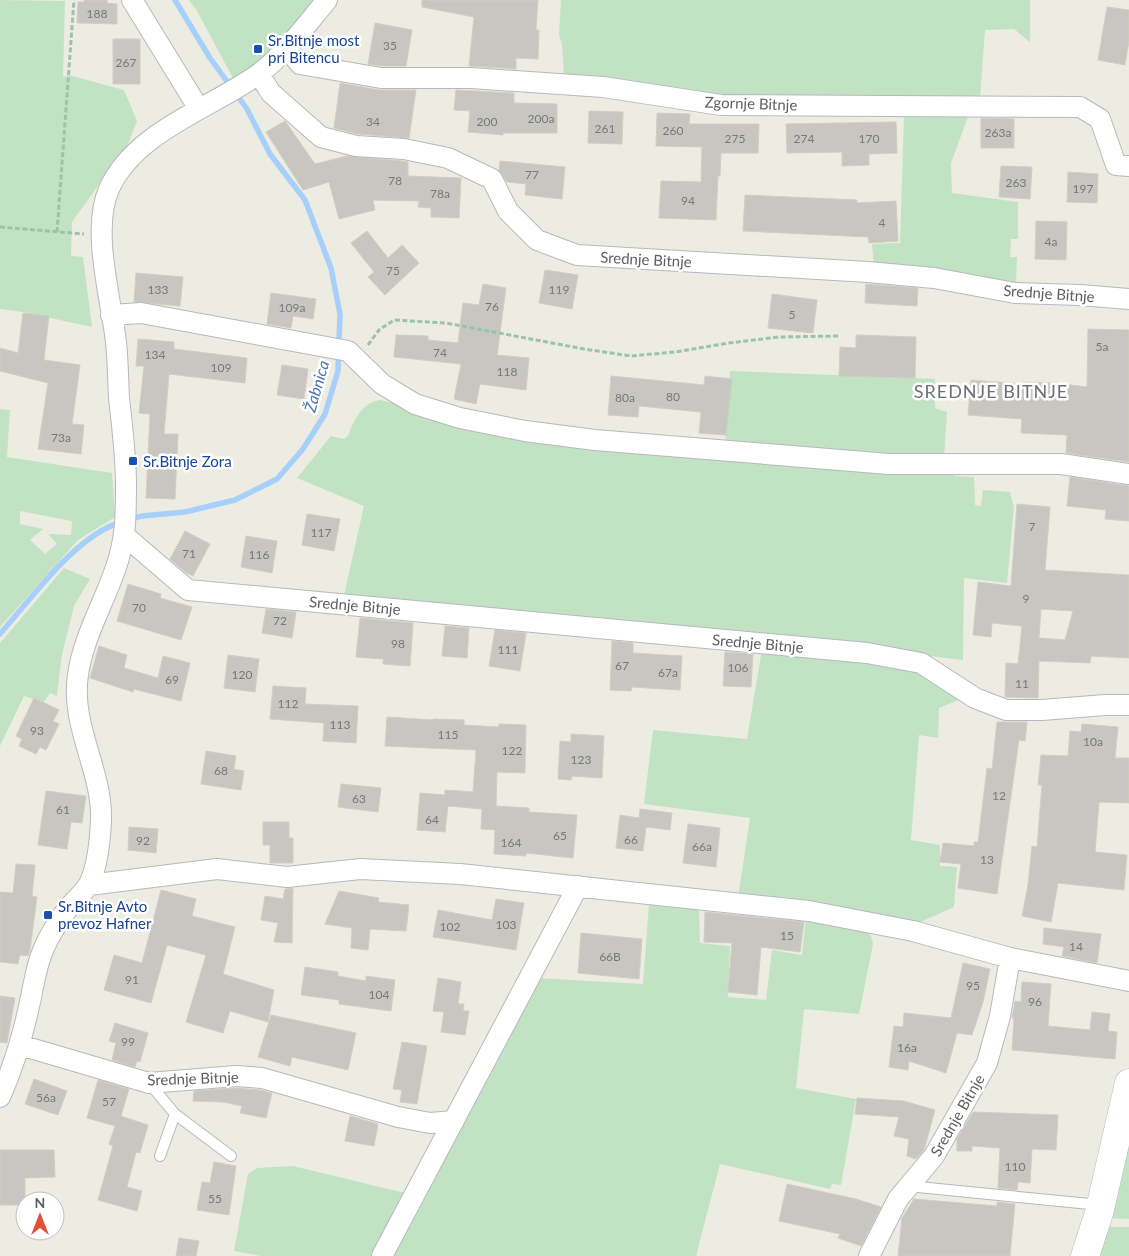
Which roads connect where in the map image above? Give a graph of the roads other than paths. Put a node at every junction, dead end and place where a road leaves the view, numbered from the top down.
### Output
1 (132, 0) edge
2 (327, 0) edge
3 (287, 48) junction
4 (254, 77) junction
5 (199, 109) junction
6 (1129, 166) edge
7 (1129, 299) edge
8 (111, 315) junction
9 (1129, 474) edge
10 (125, 536) junction
11 (1129, 705) edge
12 (89, 885) junction
13 (578, 886) junction
14 (1010, 958) junction
15 (1129, 981) edge
16 (20, 1045) junction
17 (149, 1083) junction
18 (1129, 1083) edge
19 (2, 1090) edge
20 (175, 1114) junction
21 (454, 1121) junction
22 (160, 1156) dead end
23 (231, 1156) dead end
24 (908, 1186) junction
25 (1100, 1206) junction
26 (382, 1256) edge
27 (869, 1256) edge
28 (1085, 1256) edge

1 - 5 street
2 - 3 street
3 - 4 street
3 - 6 street, Zgornje Bitnje
4 - 5 street
4 - 7 street, Srednje Bitnje
5 - 8 street
8 - 9 street
8 - 10 street
10 - 11 street, Srednje Bitnje
10 - 12 street
12 - 13 street
12 - 16 street
13 - 14 street
13 - 21 street
14 - 15 street
14 - 24 street, Srednje Bitnje
16 - 17 street, Srednje Bitnje
16 - 19 street
17 - 20 lane
17 - 21 street, Srednje Bitnje
18 - 25 main road
20 - 22 lane
20 - 23 lane
21 - 26 street
24 - 25 lane
24 - 27 street, Srednje Bitnje
25 - 28 main road

